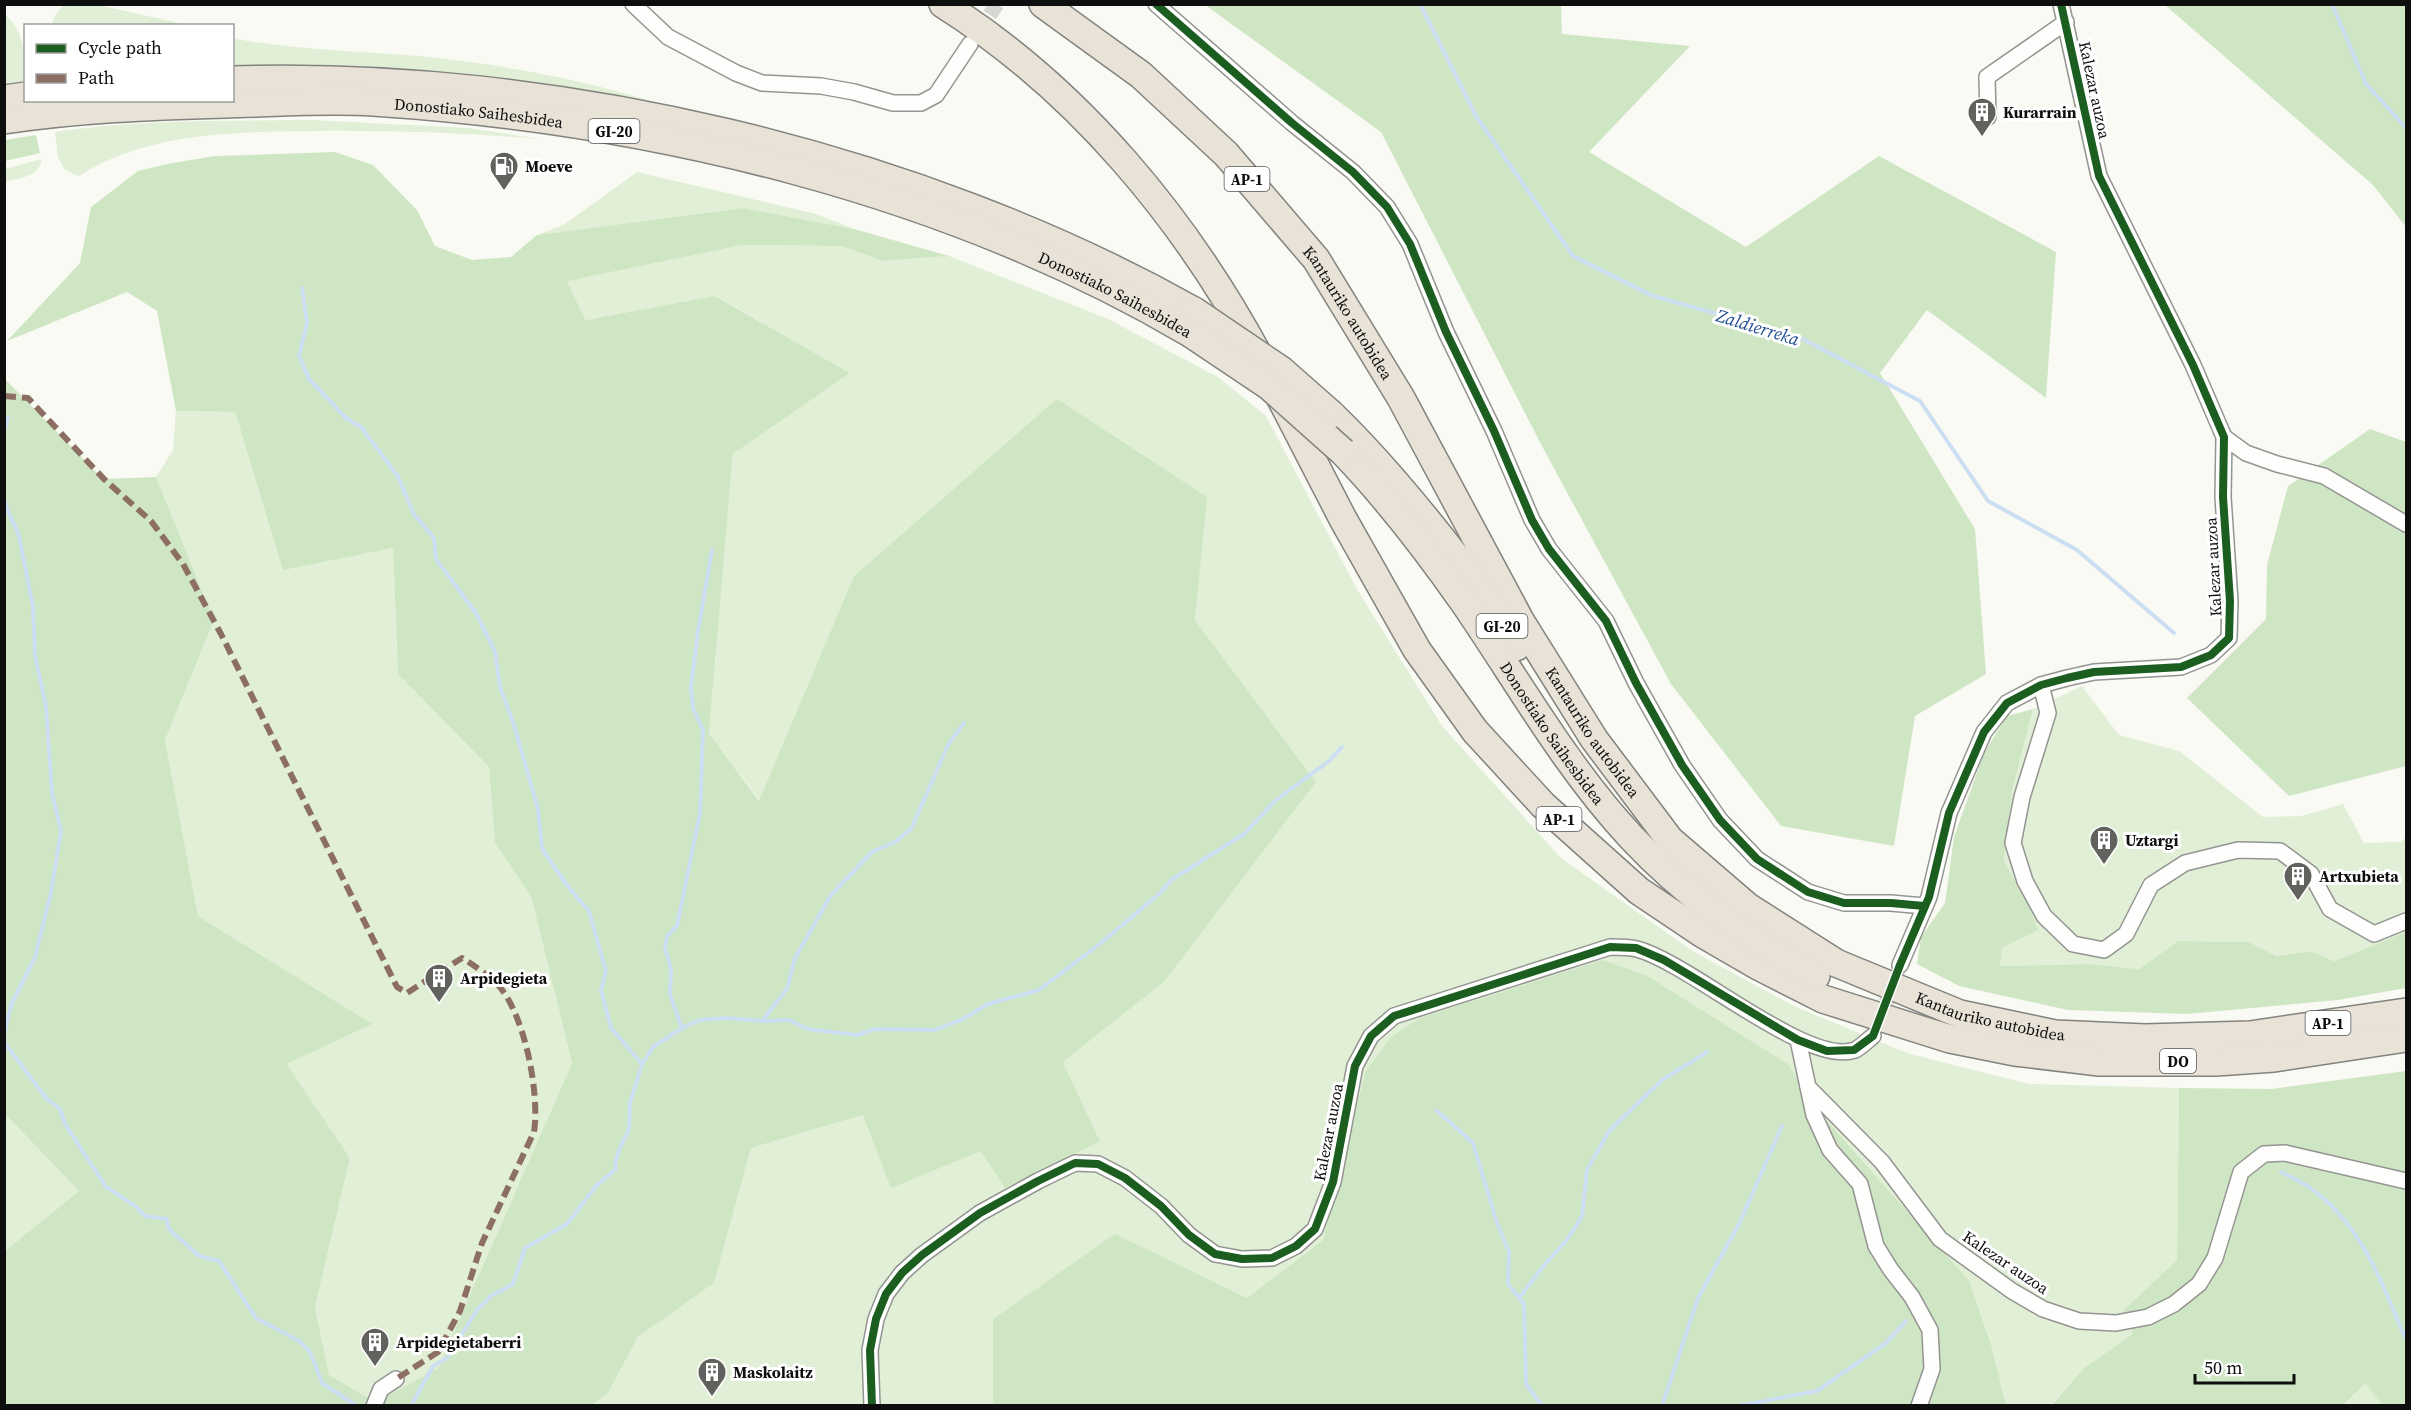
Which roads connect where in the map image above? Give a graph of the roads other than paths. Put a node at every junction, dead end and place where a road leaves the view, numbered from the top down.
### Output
1 (633, 4) edge
2 (943, 4) edge
3 (1043, 4) edge
4 (1156, 4) edge
5 (2061, 4) edge
6 (2066, 22) junction
7 (970, 44) tunnel mouth
8 (234, 80) edge
9 (24, 96) edge
10 (4, 99) edge
11 (1988, 117) dead end
12 (4, 120) edge
13 (1192, 322) junction
14 (2224, 437) junction
15 (2406, 524) edge
16 (2042, 686) junction
17 (1670, 840) junction
18 (1924, 906) junction
19 (2406, 921) edge
20 (1900, 965) tunnel mouth
21 (2406, 1012) edge
22 (1873, 1036) tunnel mouth
23 (2406, 1038) edge
24 (1950, 1039) junction
25 (1798, 1040) junction
26 (1808, 1087) junction
27 (2406, 1181) edge
28 (396, 1379) dead end
29 (374, 1406) edge
30 (872, 1406) edge
31 (1919, 1406) edge

1 - 7 street
2 - 24 highway, Kantauriko autobidea / AP-1
3 - 17 highway, Kantauriko autobidea / AP-1
4 - 18 street
5 - 6 street, Kalezar auzoa
6 - 11 street
6 - 14 street, Kalezar auzoa
8 - 13 highway, Donostiako Saihesbidea / GI-20
9 - 10 highway
12 - 13 highway, Donostiako Saihesbidea / GI-20
13 - 17 highway, Donostiako Saihesbidea / GI-20, bridge
13 - 24 highway, Donostiako Saihesbidea / GI-20, bridge
14 - 15 street
14 - 16 street, Kalezar auzoa
16 - 18 street, Kalezar auzoa
16 - 19 street
17 - 21 highway, Kantauriko autobidea / AP-1
18 - 20 street, Kalezar auzoa
22 - 25 street, Kalezar auzoa
23 - 24 highway, Kantauriko autobidea / DO
25 - 26 street
25 - 30 street, Kalezar auzoa
26 - 27 street, Kalezar auzoa
26 - 31 street
28 - 29 street

